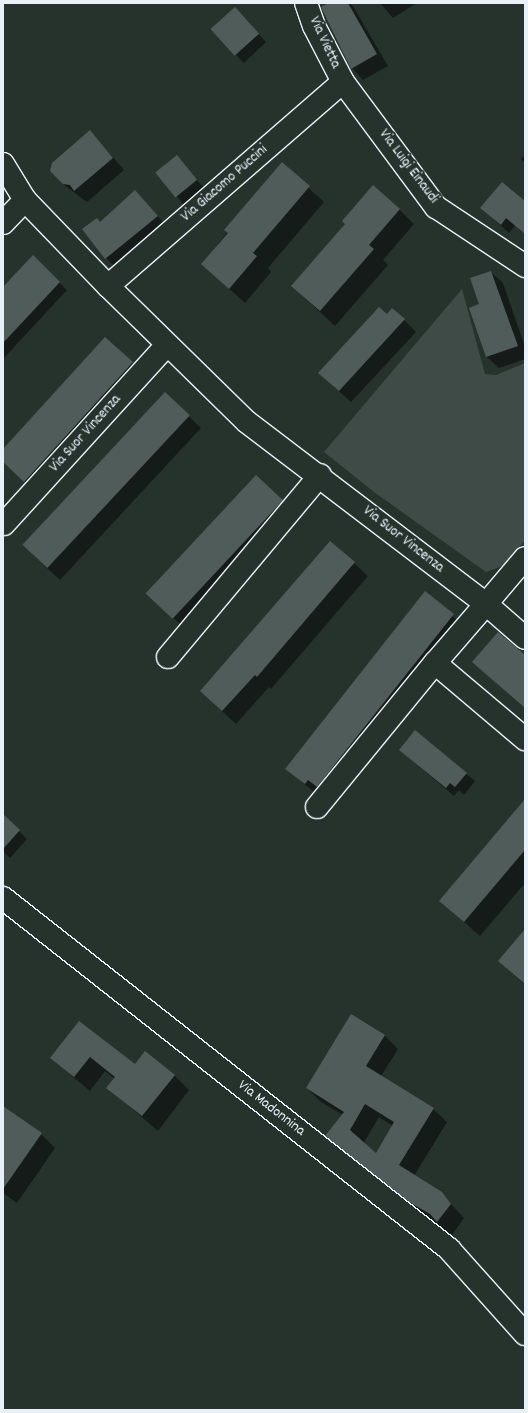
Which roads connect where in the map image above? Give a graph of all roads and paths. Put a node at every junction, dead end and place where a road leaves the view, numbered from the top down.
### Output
1 (306, 3) edge
2 (343, 82) junction
3 (3, 164) edge
4 (25, 200) junction
5 (3, 223) edge
6 (525, 266) edge
7 (108, 286) junction
8 (168, 345) junction
9 (320, 475) junction
10 (4, 524) dead end
11 (525, 558) edge
12 (486, 604) junction
13 (525, 638) edge
14 (168, 658) dead end
15 (436, 663) junction
16 (525, 739) edge
17 (317, 807) dead end
18 (3, 898) edge
19 (525, 1334) edge

1 - 2 street, Via Vietta
2 - 6 street, Via Luigi Einaudi
2 - 7 street, Via Giacomo Puccini
3 - 4 street, Via Suor Vincenza
4 - 5 street
4 - 7 street, Via Suor Vincenza
7 - 8 street, Via Suor Vincenza
8 - 9 street, Via Suor Vincenza
8 - 10 street, Via Suor Vincenza
9 - 12 street, Via Suor Vincenza
9 - 14 street
11 - 12 street
12 - 13 street, Via Suor Vincenza
12 - 15 street
15 - 16 street
15 - 17 street
18 - 19 street, Via Madonnina

